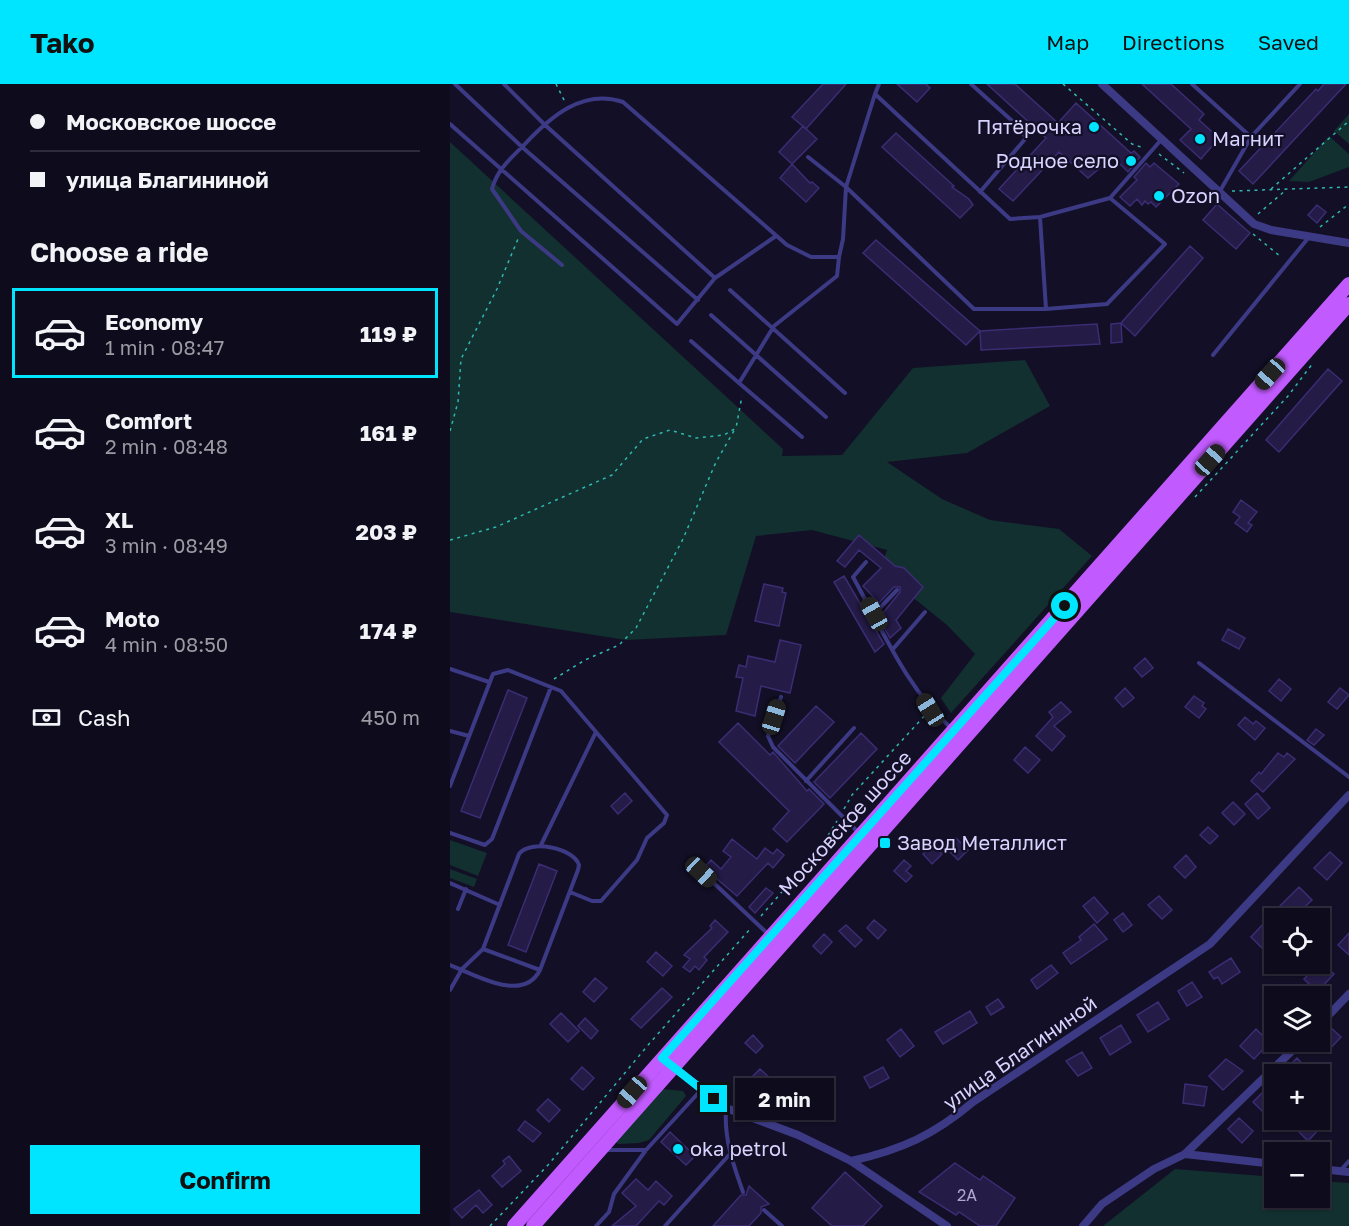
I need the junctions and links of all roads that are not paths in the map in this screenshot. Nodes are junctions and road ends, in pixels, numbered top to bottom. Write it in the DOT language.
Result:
graph roads {
  1 [pos="455,84"];
  2 [pos="504,84"];
  3 [pos="879,84"];
  4 [pos="971,84"];
  5 [pos="1102,84"];
  6 [pos="1192,84"];
  7 [pos="1300,84"];
  8 [pos="875,94"];
  9 [pos="450,124"];
  10 [pos="544,124"];
  11 [pos="1251,137"];
  12 [pos="1161,140"];
  13 [pos="522,147"];
  14 [pos="808,157"];
  15 [pos="500,170"];
  16 [pos="846,187"];
  17 [pos="980,192"];
  18 [pos="1219,192"];
  19 [pos="1110,198"];
  20 [pos="1040,218"];
  21 [pos="776,236"];
  22 [pos="1310,236"];
  23 [pos="1349,243"];
  24 [pos="839,257"];
  25 [pos="562,266"];
  26 [pos="716,278"];
  27 [pos="1349,285"];
  28 [pos="730,290"];
  29 [pos="698,300"];
  30 [pos="1349,304"];
  31 [pos="1047,309"];
  32 [pos="711,315"];
  33 [pos="773,327"];
  34 [pos="691,341"];
  35 [pos="757,355"];
  36 [pos="1213,355"];
  37 [pos="740,383"];
  38 [pos="845,393"];
  39 [pos="826,417"];
  40 [pos="802,437"];
  41 [pos="866,562"];
  42 [pos="897,590"];
  43 [pos="925,612"];
  44 [pos="874,614"];
  45 [pos="893,649"];
  46 [pos="1199,663"];
  47 [pos="450,669"];
  48 [pos="489,682"];
  49 [pos="551,687"];
  50 [pos="780,697"];
  51 [pos="854,728"];
  52 [pos="450,730"];
  53 [pos="954,730"];
  54 [pos="597,732"];
  55 [pos="469,736"];
  56 [pos="1349,777"];
  57 [pos="806,781"];
  58 [pos="450,786"];
  59 [pos="1349,795"];
  60 [pos="450,833"];
  61 [pos="861,835"];
  62 [pos="541,845"];
  63 [pos="701,872"];
  64 [pos="450,883"];
  65 [pos="466,889"];
  66 [pos="570,892"];
  67 [pos="500,905"];
  68 [pos="458,909"];
  69 [pos="771,936"];
  70 [pos="483,949"];
  71 [pos="450,965"];
  72 [pos="462,969"];
  73 [pos="540,970"];
  74 [pos="450,990"];
  75 [pos="1349,994"];
  76 [pos="1330,1013"];
  77 [pos="1291,1052"];
  78 [pos="667,1063"];
  79 [pos="701,1089"];
  80 [pos="726,1108"];
  81 [pos="600,1150"];
  82 [pos="646,1150"];
  83 [pos="1185,1154"];
  84 [pos="729,1155"];
  85 [pos="851,1161"];
  86 [pos="1349,1161"];
  87 [pos="1264,1163"];
  88 [pos="1344,1172"];
  89 [pos="743,1192"];
  90 [pos="764,1210"];
  91 [pos="514,1226"];
  92 [pos="533,1226"];
  93 [pos="596,1226"];
  94 [pos="665,1226"];
  95 [pos="782,1226"];
  96 [pos="947,1226"];
  97 [pos="1083,1226"];
  1 -- 13 [label="lane"];
  2 -- 10 [label="lane"];
  3 -- 8 [label="lane"];
  4 -- 17 [label="lane"];
  5 -- 12 [label="street"];
  6 -- 11 [label="lane"];
  7 -- 11 [label="lane"];
  8 -- 16 [label="lane"];
  8 -- 17 [label="lane"];
  9 -- 15 [label="lane"];
  10 -- 13 [label="lane"];
  10 -- 21 [label="lane"];
  10 -- 26 [label="lane"];
  11 -- 18 [label="lane"];
  12 -- 18 [label="street"];
  12 -- 19 [label="lane"];
  13 -- 15 [label="lane"];
  13 -- 29 [label="lane"];
  14 -- 16 [label="lane"];
  15 -- 25 [label="lane"];
  15 -- 29 [label="lane"];
  16 -- 24 [label="lane"];
  16 -- 31 [label="lane"];
  17 -- 20 [label="lane"];
  18 -- 22 [label="street"];
  19 -- 20 [label="lane"];
  19 -- 31 [label="lane"];
  20 -- 31 [label="lane"];
  21 -- 24 [label="lane"];
  21 -- 26 [label="lane"];
  22 -- 23 [label="street"];
  22 -- 36 [label="lane"];
  24 -- 33 [label="lane"];
  26 -- 29 [label="lane"];
  27 -- 53 [label="main road, Московское шоссе"];
  28 -- 33 [label="lane"];
  30 -- 78 [label="main road, Московское шоссе"];
  32 -- 35 [label="lane"];
  33 -- 35 [label="lane"];
  33 -- 38 [label="lane"];
  34 -- 37 [label="lane"];
  35 -- 37 [label="lane"];
  35 -- 39 [label="lane"];
  37 -- 40 [label="lane"];
  41 -- 44 [label="lane"];
  42 -- 44 [label="lane"];
  43 -- 45 [label="lane"];
  44 -- 45 [label="lane"];
  45 -- 53 [label="lane"];
  46 -- 56 [label="lane"];
  47 -- 48 [label="lane"];
  48 -- 49 [label="lane"];
  48 -- 55 [label="lane"];
  49 -- 54 [label="lane"];
  49 -- 60 [label="lane"];
  50 -- 57 [label="lane"];
  51 -- 57 [label="lane"];
  52 -- 55 [label="lane"];
  53 -- 61 [label="main road, Московское шоссе"];
  54 -- 62 [label="lane"];
  54 -- 66 [label="lane"];
  55 -- 58 [label="lane"];
  57 -- 61 [label="lane"];
  59 -- 85 [label="street, улица Благининой"];
  61 -- 69 [label="main road, Московское шоссе"];
  62 -- 66 [label="lane"];
  62 -- 67 [label="lane"];
  63 -- 69 [label="lane"];
  64 -- 65 [label="lane"];
  65 -- 67 [label="lane"];
  65 -- 68 [label="lane"];
  66 -- 73 [label="lane"];
  67 -- 70 [label="lane"];
  69 -- 78 [label="main road, Московское шоссе"];
  70 -- 72 [label="lane"];
  70 -- 73 [label="lane"];
  71 -- 72 [label="lane"];
  72 -- 73 [label="lane"];
  72 -- 74 [label="lane"];
  75 -- 76 [label="street"];
  77 -- 83 [label="street"];
  78 -- 79 [label="street"];
  78 -- 81 [label="main road, Московское шоссе"];
  78 -- 91 [label="main road, Московское шоссе"];
  79 -- 80 [label="street"];
  79 -- 82 [label="lane"];
  80 -- 84 [label="lane"];
  80 -- 85 [label="street"];
  81 -- 82 [label="lane"];
  81 -- 92 [label="main road, Московское шоссе"];
  82 -- 93 [label="lane"];
  83 -- 87 [label="street"];
  83 -- 97 [label="street"];
  84 -- 89 [label="lane"];
  84 -- 94 [label="lane"];
  85 -- 96 [label="street"];
  86 -- 88 [label="lane"];
  90 -- 95 [label="lane"];
}
